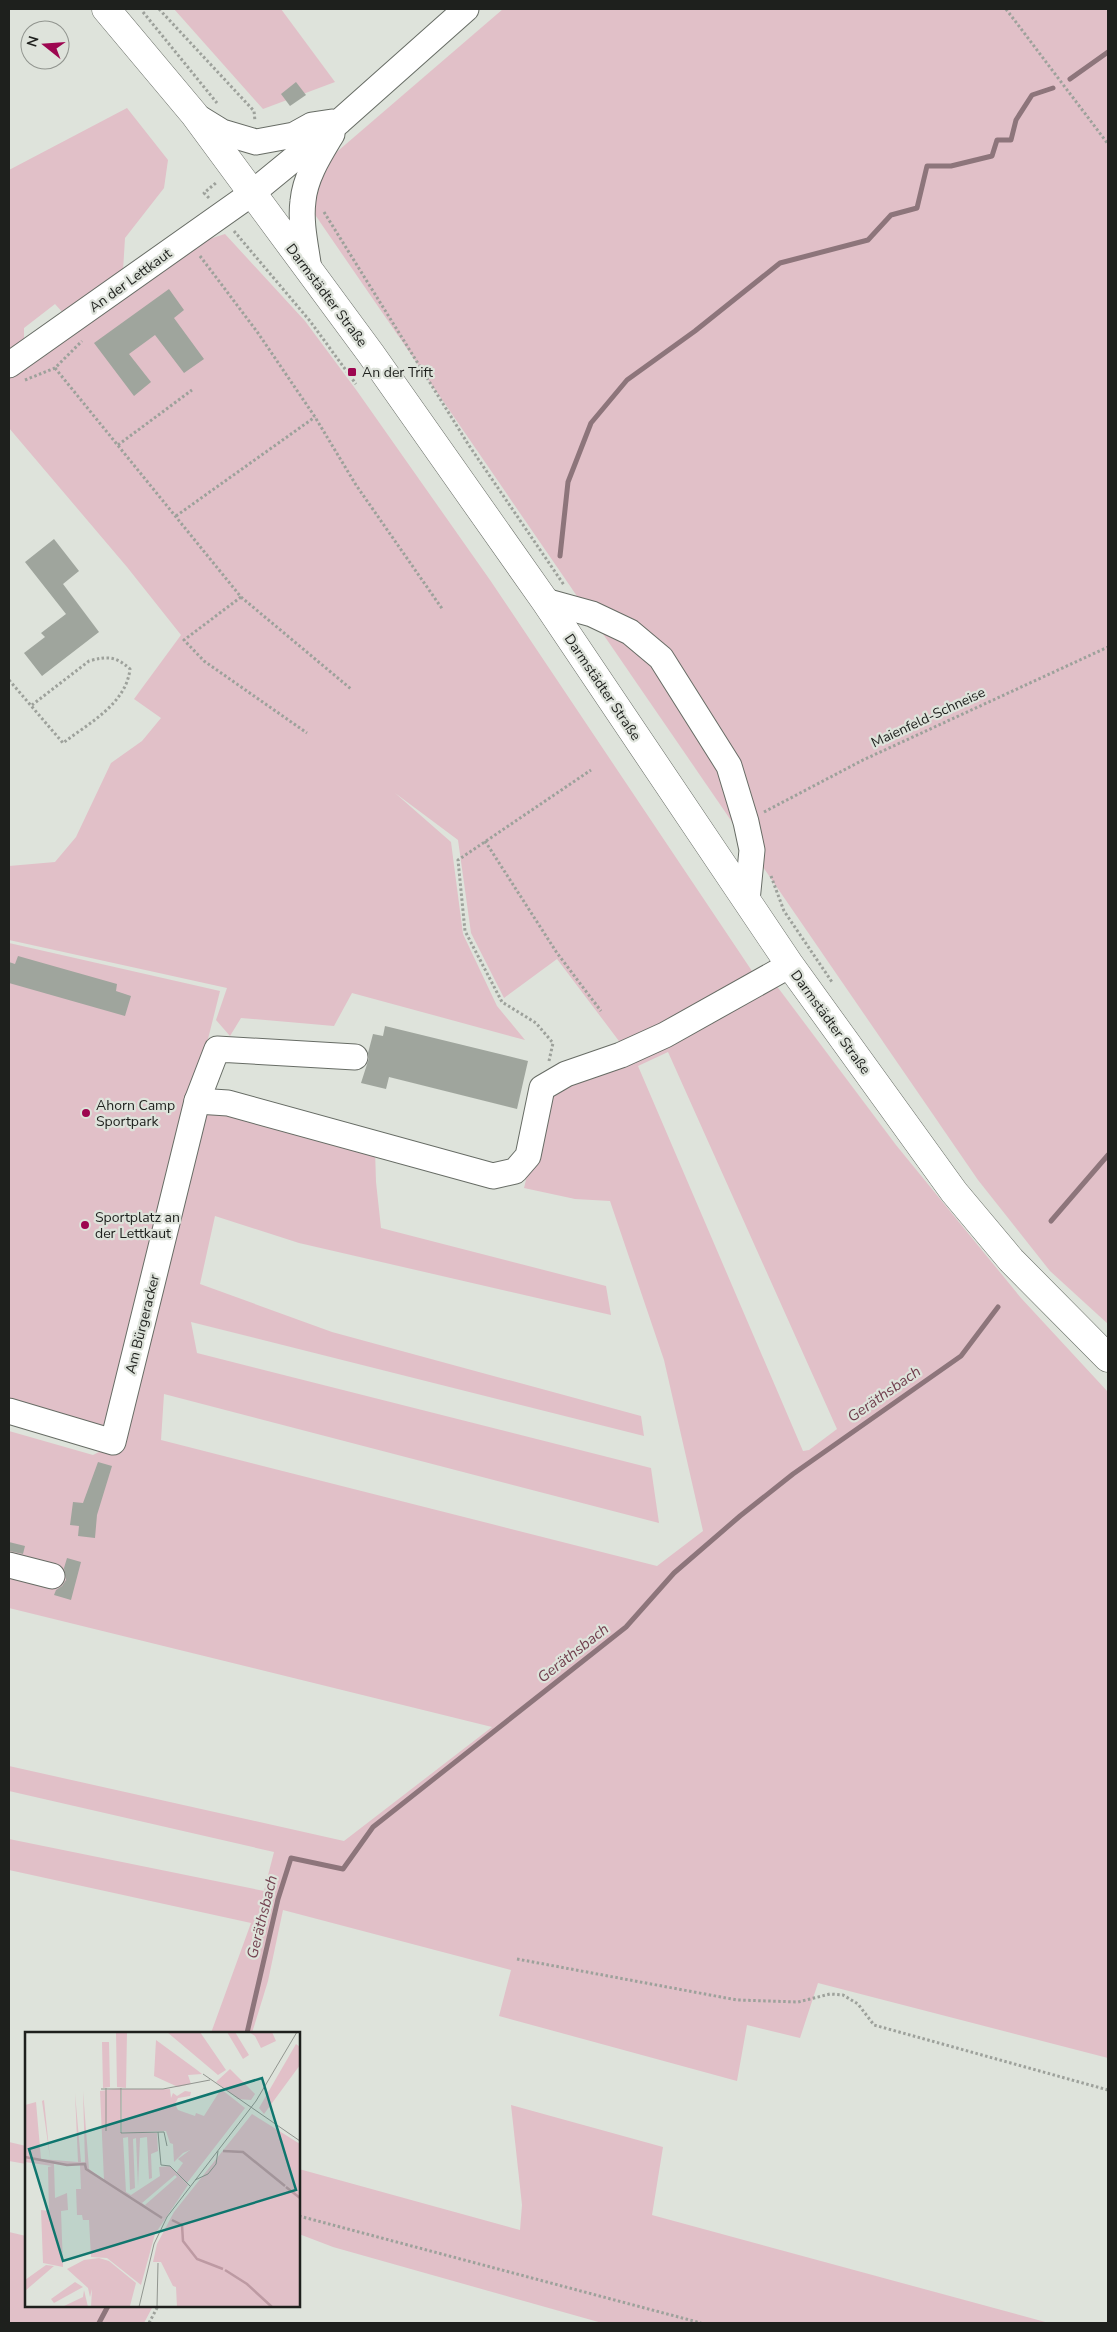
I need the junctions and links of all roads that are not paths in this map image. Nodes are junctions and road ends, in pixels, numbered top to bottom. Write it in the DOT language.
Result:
graph roads {
  1 [pos="106,9"];
  2 [pos="466,9"];
  3 [pos="194,114"];
  4 [pos="340,121"];
  5 [pos="251,194"];
  6 [pos="309,270"];
  7 [pos="9,365"];
  8 [pos="557,597"];
  9 [pos="747,901"];
  10 [pos="790,965"];
  11 [pos="355,1057"];
  12 [pos="198,1101"];
  13 [pos="1108,1358"];
  14 [pos="9,1411"];
  15 [pos="9,1565"];
  16 [pos="52,1576"];
  1 -- 3 [label="main road, Darmstädter Straße"];
  2 -- 4 [label="street"];
  3 -- 4 [label="street"];
  3 -- 5 [label="main road, Darmstädter Straße"];
  4 -- 5 [label="street"];
  4 -- 6 [label="street"];
  5 -- 6 [label="main road, Darmstädter Straße"];
  5 -- 7 [label="street, An der Lettkaut"];
  6 -- 8 [label="main road, Darmstädter Straße"];
  8 -- 9 [label="main road, Darmstädter Straße"];
  8 -- 9 [label="street"];
  9 -- 10 [label="main road, Darmstädter Straße"];
  10 -- 12 [label="street"];
  10 -- 13 [label="main road, Darmstädter Straße"];
  11 -- 12 [label="street"];
  12 -- 14 [label="street, Am Bürgeracker"];
  15 -- 16 [label="street"];
}
